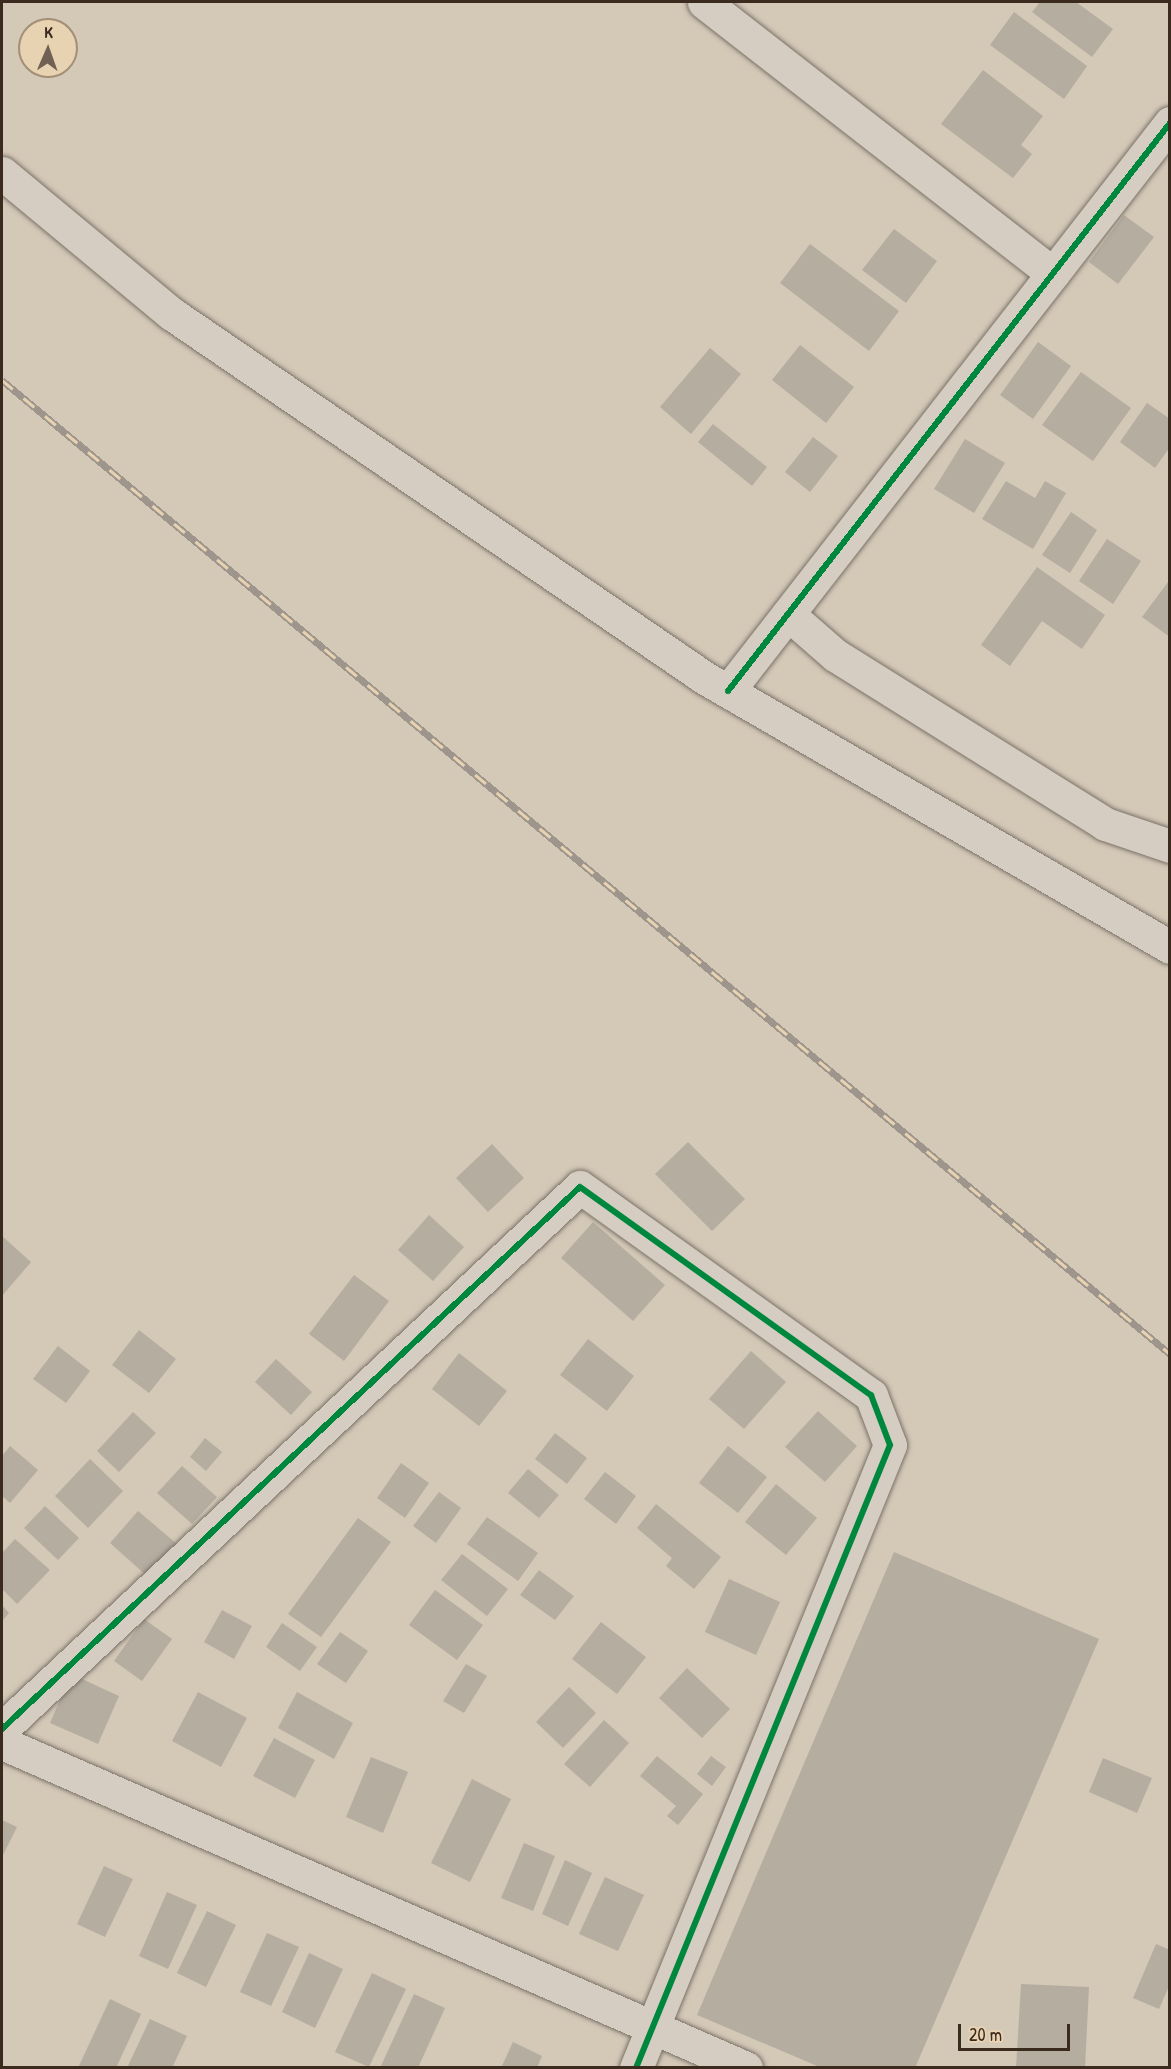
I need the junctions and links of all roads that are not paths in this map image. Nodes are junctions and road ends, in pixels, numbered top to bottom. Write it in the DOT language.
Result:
graph roads {
  1 [pos="704,2"];
  2 [pos="1170,123"];
  3 [pos="2,173"];
  4 [pos="1053,274"];
  5 [pos="788,614"];
  6 [pos="728,691"];
  7 [pos="1170,846"];
  8 [pos="1170,947"];
  9 [pos="2,1729"];
  10 [pos="2,1743"];
  11 [pos="656,2026"];
  12 [pos="636,2067"];
  13 [pos="746,2067"];
  1 -- 4 [label="street"];
  2 -- 4 [label="street"];
  3 -- 6 [label="street"];
  4 -- 5 [label="street"];
  5 -- 6 [label="street"];
  5 -- 7 [label="street"];
  6 -- 8 [label="street"];
  9 -- 11 [label="street"];
  10 -- 11 [label="street"];
  11 -- 12 [label="street"];
  11 -- 13 [label="street"];
}
